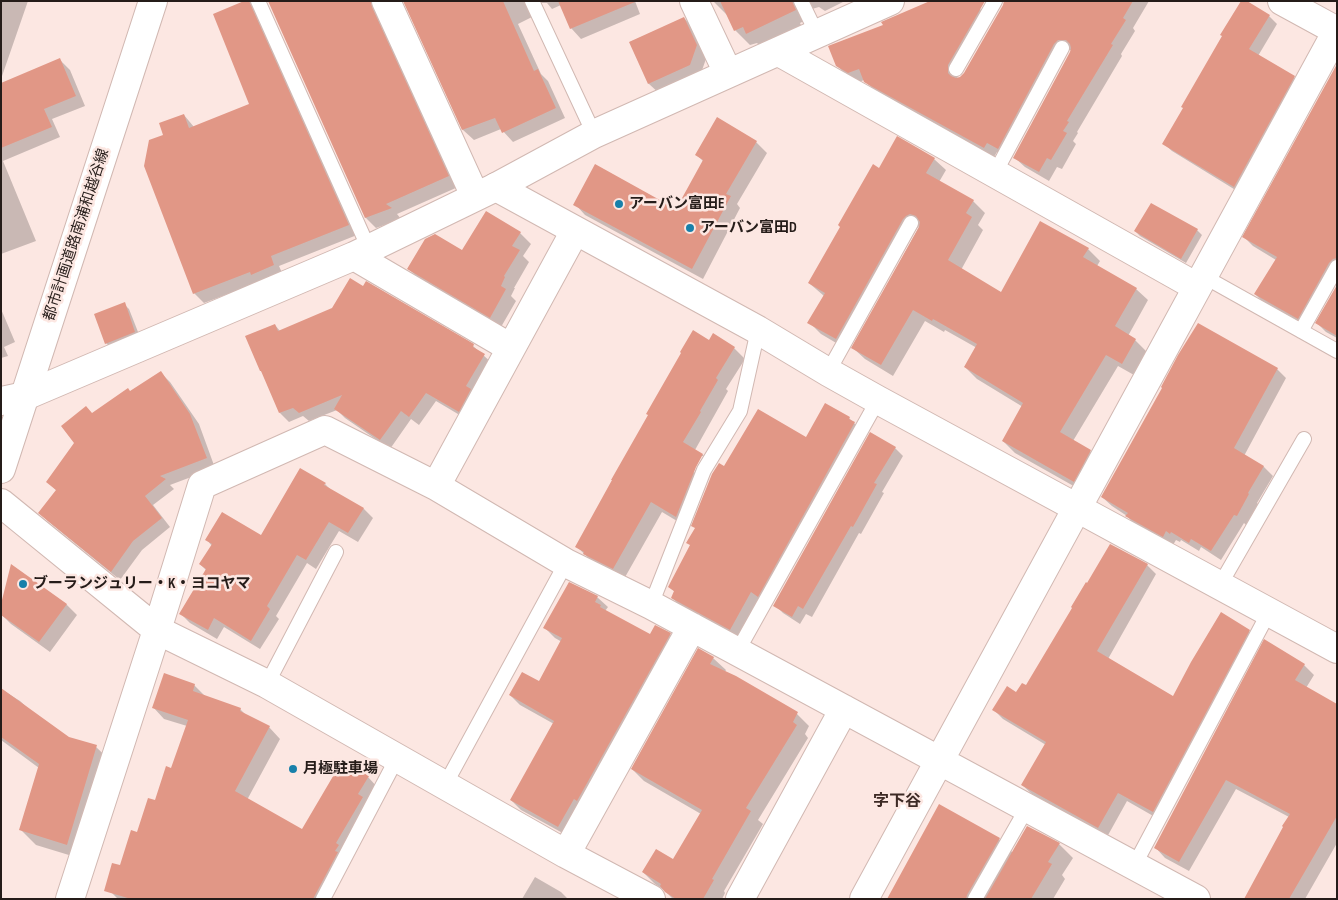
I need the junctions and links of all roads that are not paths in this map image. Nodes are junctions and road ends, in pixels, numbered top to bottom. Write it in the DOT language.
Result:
graph roads {
  1 [pos="153,1"];
  2 [pos="258,1"];
  3 [pos="386,1"];
  4 [pos="532,1"];
  5 [pos="694,1"];
  6 [pos="801,1"];
  7 [pos="890,1"];
  8 [pos="995,1"];
  9 [pos="1282,1"];
  10 [pos="1337,31"];
  11 [pos="817,34"];
  12 [pos="1062,48"];
  13 [pos="779,52"];
  14 [pos="956,69"];
  15 [pos="728,73"];
  16 [pos="594,134"];
  17 [pos="995,173"];
  18 [pos="485,192"];
  19 [pos="911,223"];
  20 [pos="576,232"];
  21 [pos="361,252"];
  22 [pos="1337,266"];
  23 [pos="1200,282"];
  24 [pos="758,330"];
  25 [pos="1302,331"];
  26 [pos="511,348"];
  27 [pos="1337,351"];
  28 [pos="828,372"];
  29 [pos="13,398"];
  30 [pos="878,400"];
  31 [pos="1304,438"];
  32 [pos="1,469"];
  33 [pos="436,486"];
  34 [pos="1,503"];
  35 [pos="1076,508"];
  36 [pos="336,552"];
  37 [pos="566,563"];
  38 [pos="1220,585"];
  39 [pos="650,605"];
  40 [pos="1269,612"];
  41 [pos="692,627"];
  42 [pos="157,630"];
  43 [pos="1337,649"];
  44 [pos="737,652"];
  45 [pos="267,684"];
  46 [pos="844,709"];
  47 [pos="397,758"];
  48 [pos="939,761"];
  49 [pos="445,785"];
  50 [pos="1027,808"];
  51 [pos="566,854"];
  52 [pos="1134,866"];
  53 [pos="77,896"];
  54 [pos="323,899"];
  55 [pos="651,899"];
  56 [pos="740,899"];
  57 [pos="864,899"];
  58 [pos="975,899"];
  59 [pos="1196,899"];
  1 -- 29 [label="street, 都市計画道路南浦和越谷線"];
  2 -- 21 [label="lane"];
  3 -- 18 [label="street"];
  4 -- 16 [label="lane"];
  5 -- 15 [label="street"];
  6 -- 11 [label="lane"];
  7 -- 11 [label="street"];
  8 -- 14 [label="lane"];
  9 -- 10 [label="street"];
  10 -- 23 [label="street"];
  11 -- 13 [label="street"];
  12 -- 17 [label="lane"];
  13 -- 15 [label="street"];
  13 -- 17 [label="street"];
  15 -- 16 [label="street"];
  16 -- 18 [label="street"];
  17 -- 23 [label="street"];
  18 -- 20 [label="street"];
  18 -- 21 [label="street"];
  19 -- 28 [label="lane"];
  20 -- 24 [label="street"];
  20 -- 26 [label="street"];
  21 -- 26 [label="street"];
  21 -- 29 [label="street"];
  22 -- 25 [label="lane"];
  23 -- 25 [label="lane"];
  23 -- 35 [label="street"];
  24 -- 28 [label="street"];
  24 -- 39 [label="lane"];
  25 -- 27 [label="lane"];
  26 -- 33 [label="street"];
  28 -- 30 [label="street"];
  29 -- 32 [label="street, 都市計画道路南浦和越谷線"];
  30 -- 35 [label="street"];
  30 -- 44 [label="lane"];
  31 -- 38 [label="lane"];
  33 -- 37 [label="street"];
  33 -- 42 [label="street"];
  34 -- 42 [label="street"];
  35 -- 38 [label="street"];
  35 -- 48 [label="street"];
  36 -- 45 [label="lane"];
  37 -- 39 [label="street"];
  37 -- 49 [label="lane"];
  38 -- 40 [label="street"];
  39 -- 41 [label="street"];
  40 -- 43 [label="street"];
  40 -- 52 [label="lane"];
  41 -- 44 [label="street"];
  41 -- 51 [label="street"];
  42 -- 45 [label="street"];
  42 -- 53 [label="street"];
  44 -- 46 [label="street"];
  45 -- 47 [label="street"];
  46 -- 48 [label="street"];
  46 -- 56 [label="street"];
  47 -- 49 [label="street"];
  47 -- 54 [label="lane"];
  48 -- 50 [label="street"];
  48 -- 57 [label="street"];
  49 -- 51 [label="street"];
  50 -- 52 [label="street"];
  50 -- 58 [label="lane"];
  51 -- 55 [label="street"];
  52 -- 59 [label="street"];
}
